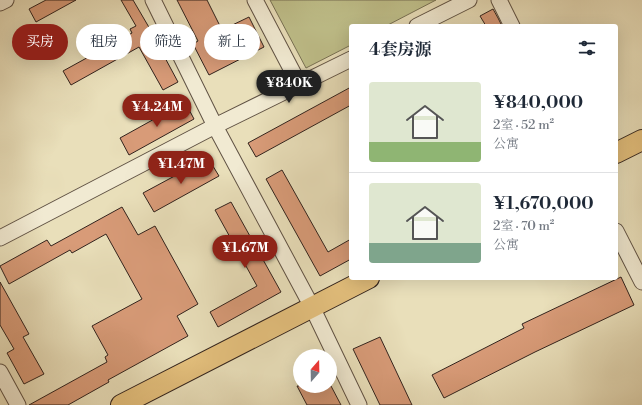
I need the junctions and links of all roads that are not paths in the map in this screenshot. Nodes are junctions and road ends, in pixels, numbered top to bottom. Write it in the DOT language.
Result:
graph roads {
  1 [pos="6,0"];
  2 [pos="153,0"];
  3 [pos="255,0"];
  4 [pos="469,0"];
  5 [pos="499,0"];
  6 [pos="0,3"];
  7 [pos="421,24"];
  8 [pos="511,24"];
  9 [pos="349,60"];
  10 [pos="299,84"];
  11 [pos="215,126"];
  12 [pos="642,140"];
  13 [pos="618,152"];
  14 [pos="618,235"];
  15 [pos="0,238"];
  16 [pos="365,280"];
  17 [pos="642,282"];
  18 [pos="312,307"];
  19 [pos="0,372"];
  20 [pos="18,405"];
  21 [pos="121,405"];
  22 [pos="359,405"];
  1 -- 6 [label="street"];
  2 -- 11 [label="street"];
  3 -- 10 [label="street"];
  4 -- 7 [label="street"];
  5 -- 8 [label="street"];
  9 -- 10 [label="street"];
  10 -- 11 [label="street"];
  11 -- 15 [label="street"];
  11 -- 18 [label="street"];
  12 -- 13 [label="main road"];
  14 -- 17 [label="street"];
  16 -- 18 [label="main road"];
  18 -- 21 [label="main road"];
  18 -- 22 [label="street"];
  19 -- 20 [label="street"];
}
